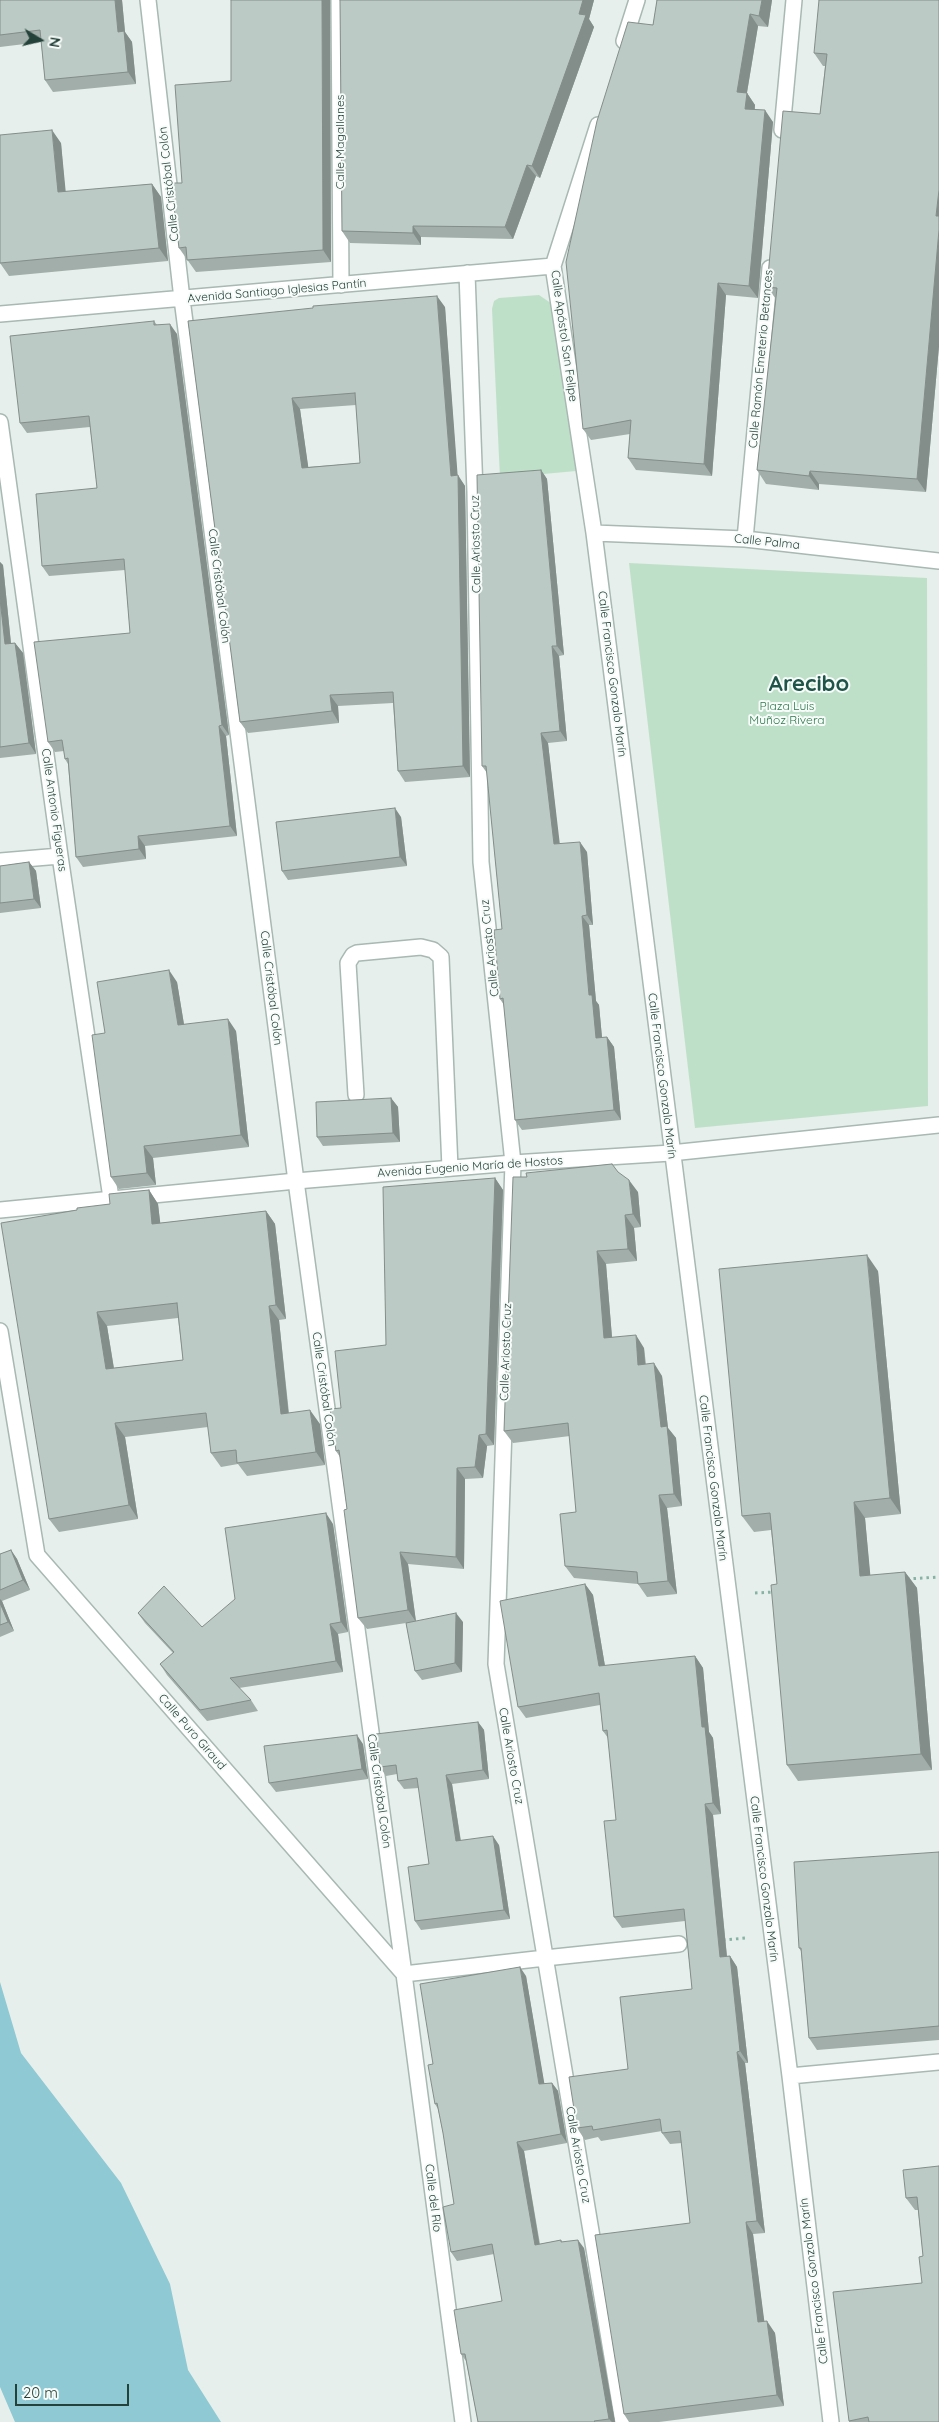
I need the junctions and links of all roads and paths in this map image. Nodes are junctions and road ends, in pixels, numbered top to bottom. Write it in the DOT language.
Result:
graph roads {
  1 [pos="148,0"];
  2 [pos="339,0"];
  3 [pos="637,0"];
  4 [pos="794,0"];
  5 [pos="620,54"];
  6 [pos="603,109"];
  7 [pos="781,142"];
  8 [pos="771,251"];
  9 [pos="553,266"];
  10 [pos="467,274"];
  11 [pos="341,284"];
  12 [pos="182,299"];
  13 [pos="0,314"];
  14 [pos="0,422"];
  15 [pos="594,533"];
  16 [pos="745,539"];
  17 [pos="939,561"];
  18 [pos="60,856"];
  19 [pos="0,861"];
  20 [pos="356,1095"];
  21 [pos="939,1125"];
  22 [pos="671,1153"];
  23 [pos="513,1163"];
  24 [pos="450,1168"];
  25 [pos="296,1181"];
  26 [pos="111,1198"];
  27 [pos="0,1210"];
  28 [pos="0,1331"];
  29 [pos="939,1577"];
  30 [pos="901,1580"];
  31 [pos="776,1591"];
  32 [pos="728,1596"];
  33 [pos="772,1936"];
  34 [pos="679,1944"];
  35 [pos="545,1958"];
  36 [pos="404,1974"];
  37 [pos="939,2062"];
  38 [pos="790,2076"];
  39 [pos="462,2422"];
  40 [pos="623,2422"];
  41 [pos="831,2422"];
  1 -- 12 [label="street, Calle Cristóbal Colón"];
  2 -- 11 [label="street, Calle Magallanes"];
  3 -- 5 [label="street"];
  4 -- 7 [label="street"];
  6 -- 9 [label="street, Calle Apóstol San Felipe"];
  8 -- 16 [label="street, Calle Ramón Emeterio Betances"];
  9 -- 10 [label="street, Avenida Santiago Iglesias Pantín"];
  9 -- 15 [label="street, Calle Apóstol San Felipe"];
  10 -- 11 [label="street, Avenida Santiago Iglesias Pantín"];
  10 -- 23 [label="street, Calle Ariosto Cruz"];
  11 -- 12 [label="street, Avenida Santiago Iglesias Pantín"];
  12 -- 13 [label="street, Avenida Santiago Iglesias Pantín"];
  12 -- 25 [label="street, Calle Cristóbal Colón"];
  14 -- 18 [label="street, Calle Antonio Figueras"];
  15 -- 16 [label="street, Calle Palma"];
  15 -- 22 [label="street, Calle Francisco Gonzalo Marín"];
  16 -- 17 [label="street, Calle Palma"];
  18 -- 19 [label="street"];
  18 -- 26 [label="street, Calle Antonio Figueras"];
  20 -- 24 [label="street"];
  21 -- 22 [label="street, Avenida Eugenio María de Hostos"];
  22 -- 23 [label="street, Avenida Eugenio María de Hostos"];
  22 -- 32 [label="street, Calle Francisco Gonzalo Marín"];
  23 -- 24 [label="street, Avenida Eugenio María de Hostos"];
  23 -- 35 [label="street, Calle Ariosto Cruz"];
  24 -- 25 [label="street, Avenida Eugenio María de Hostos"];
  25 -- 26 [label="street, Avenida Eugenio María de Hostos"];
  25 -- 36 [label="street, Calle Cristóbal Colón"];
  26 -- 27 [label="street, Avenida Eugenio María de Hostos"];
  28 -- 36 [label="street, Calle Puro Giraud"];
  29 -- 30 [label="path"];
  31 -- 32 [label="path"];
  32 -- 33 [label="street, Calle Francisco Gonzalo Marín"];
  33 -- 34 [label="path"];
  33 -- 38 [label="street, Calle Francisco Gonzalo Marín"];
  34 -- 35 [label="street"];
  35 -- 36 [label="street"];
  35 -- 40 [label="street, Calle Ariosto Cruz"];
  36 -- 39 [label="street, Calle del Río"];
  37 -- 38 [label="street"];
  38 -- 41 [label="street, Calle Francisco Gonzalo Marín"];
}
